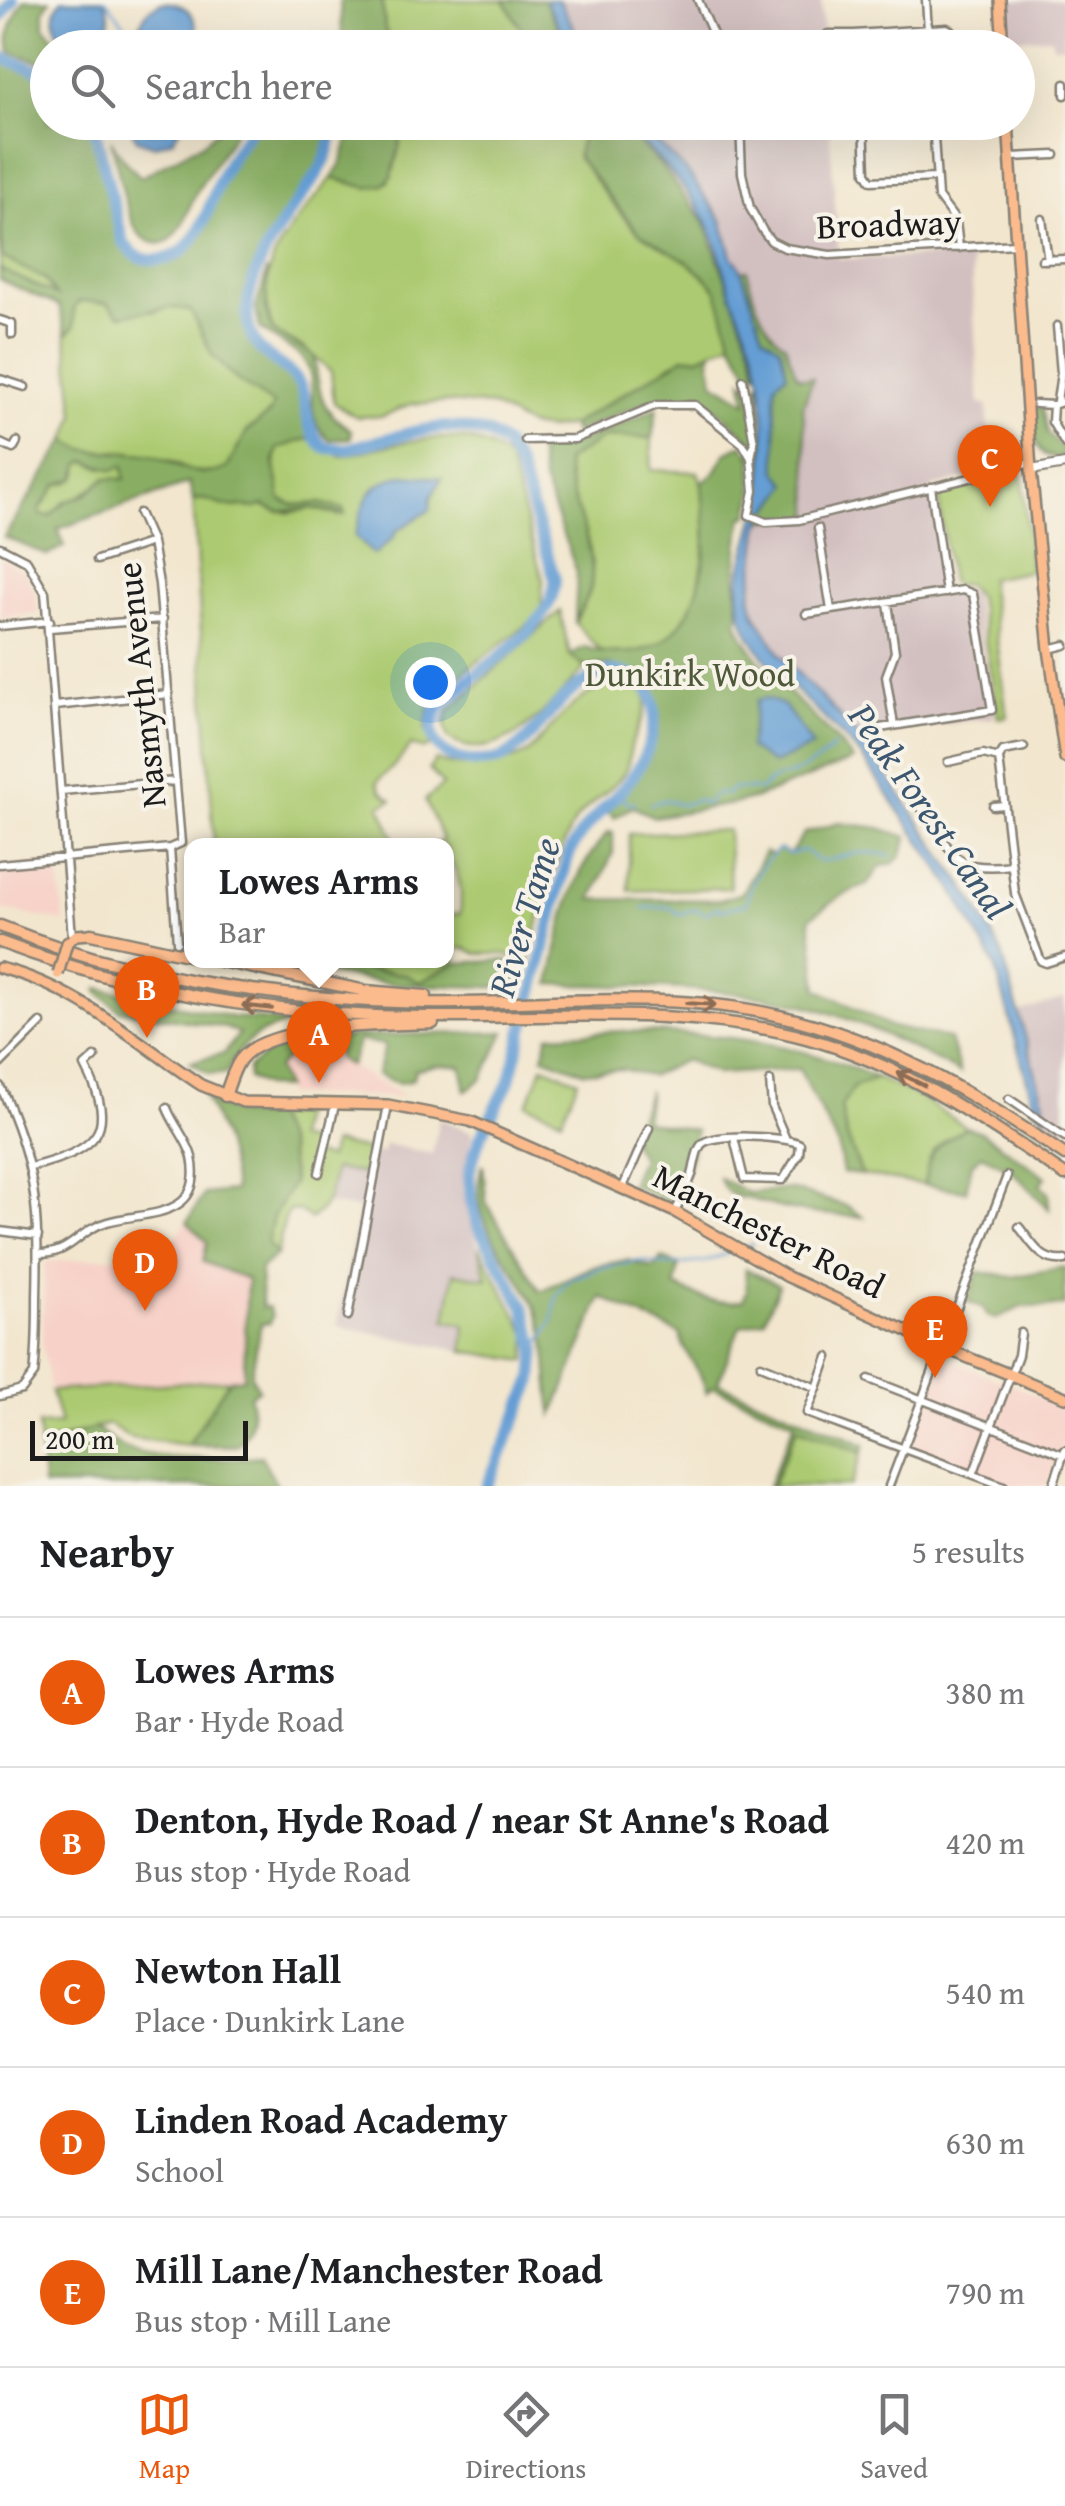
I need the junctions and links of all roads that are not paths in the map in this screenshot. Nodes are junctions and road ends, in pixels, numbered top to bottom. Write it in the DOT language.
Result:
graph roads {
  1 [pos="698,0"];
  2 [pos="926,0"];
  3 [pos="1000,0"];
  4 [pos="711,30"];
  5 [pos="928,30"];
  6 [pos="950,30"];
  7 [pos="1002,30"];
  8 [pos="1065,84"];
  9 [pos="1065,95"];
  10 [pos="742,140"];
  11 [pos="865,140"];
  12 [pos="934,140"];
  13 [pos="1009,140"];
  14 [pos="1055,155"];
  15 [pos="1010,158"];
  16 [pos="936,178"];
  17 [pos="1042,219"];
  18 [pos="1016,244"];
  19 [pos="959,248"];
  20 [pos="1065,259"];
  21 [pos="19,318"];
  22 [pos="0,320"];
  23 [pos="12,324"];
  24 [pos="1057,326"];
  25 [pos="12,335"];
  26 [pos="0,379"];
  27 [pos="743,380"];
  28 [pos="25,388"];
  29 [pos="1058,402"];
  30 [pos="1036,404"];
  31 [pos="524,440"];
  32 [pos="0,443"];
  33 [pos="1065,444"];
  34 [pos="16,449"];
  35 [pos="751,458"];
  36 [pos="1065,464"];
  37 [pos="1031,467"];
  38 [pos="932,487"];
  39 [pos="140,513"];
  40 [pos="818,528"];
  41 [pos="152,542"];
  42 [pos="0,547"];
  43 [pos="98,560"];
  44 [pos="946,593"];
  45 [pos="888,603"];
  46 [pos="831,610"];
  47 [pos="806,614"];
  48 [pos="163,619"];
  49 [pos="50,624"];
  50 [pos="0,626"];
  51 [pos="1065,645"];
  52 [pos="1048,649"];
  53 [pos="169,694"];
  54 [pos="54,706"];
  55 [pos="894,725"];
  56 [pos="874,729"];
  57 [pos="1064,737"];
  58 [pos="1024,746"];
  59 [pos="999,758"];
  60 [pos="1065,758"];
  61 [pos="948,762"];
  62 [pos="176,781"];
  63 [pos="61,791"];
  64 [pos="916,803"];
  65 [pos="1004,805"];
  66 [pos="993,806"];
  67 [pos="934,808"];
  68 [pos="926,814"];
  69 [pos="170,848"];
  70 [pos="65,857"];
  71 [pos="0,864"];
  72 [pos="1011,865"];
  73 [pos="0,926"];
  74 [pos="91,934"];
  75 [pos="70,940"];
  76 [pos="0,942"];
  77 [pos="177,942"];
  78 [pos="184,954"];
  79 [pos="1065,957"];
  80 [pos="0,968"];
  81 [pos="255,968"];
  82 [pos="53,986"];
  83 [pos="424,999"];
  84 [pos="424,1020"];
  85 [pos="41,1022"];
  86 [pos="95,1058"];
  87 [pos="0,1064"];
  88 [pos="770,1081"];
  89 [pos="0,1086"];
  90 [pos="224,1096"];
  91 [pos="1009,1099"];
  92 [pos="335,1105"];
  93 [pos="388,1105"];
  94 [pos="167,1108"];
  95 [pos="649,1128"];
  96 [pos="1061,1135"];
  97 [pos="734,1138"];
  98 [pos="785,1138"];
  99 [pos="1065,1155"];
  100 [pos="31,1167"];
  101 [pos="319,1172"];
  102 [pos="1065,1175"];
  103 [pos="1007,1176"];
  104 [pos="623,1187"];
  105 [pos="675,1212"];
  106 [pos="1020,1227"];
  107 [pos="0,1232"];
  108 [pos="39,1236"];
  109 [pos="39,1257"];
  110 [pos="1065,1260"];
  111 [pos="348,1316"];
  112 [pos="1021,1332"];
  113 [pos="942,1347"];
  114 [pos="828,1357"];
  115 [pos="760,1365"];
  116 [pos="1010,1373"];
  117 [pos="868,1379"];
  118 [pos="817,1388"];
  119 [pos="0,1396"];
  120 [pos="1065,1397"];
  121 [pos="921,1400"];
  122 [pos="990,1426"];
  123 [pos="905,1450"];
  124 [pos="1064,1452"];
  125 [pos="974,1472"];
  126 [pos="889,1486"];
  127 [pos="1004,1486"];
  128 [pos="1053,1486"];
  1 -- 4 [label="street"];
  2 -- 5 [label="street"];
  3 -- 7 [label="main road"];
  5 -- 6 [label="street"];
  8 -- 9 [label="street"];
  10 -- 19 [label="street, Broadway"];
  11 -- 16 [label="street"];
  12 -- 16 [label="street"];
  13 -- 15 [label="main road"];
  14 -- 15 [label="street"];
  15 -- 18 [label="main road"];
  16 -- 19 [label="street"];
  17 -- 20 [label="street"];
  18 -- 19 [label="street, Broadway"];
  18 -- 37 [label="main road"];
  21 -- 23 [label="street"];
  22 -- 23 [label="street"];
  23 -- 25 [label="street"];
  24 -- 29 [label="street"];
  26 -- 28 [label="street"];
  27 -- 35 [label="street"];
  29 -- 30 [label="street"];
  29 -- 33 [label="street"];
  31 -- 35 [label="street"];
  32 -- 34 [label="street"];
  35 -- 38 [label="street"];
  36 -- 37 [label="street"];
  37 -- 38 [label="street"];
  37 -- 52 [label="main road"];
  38 -- 44 [label="street"];
  39 -- 41 [label="street, Nasmyth Avenue"];
  40 -- 46 [label="street"];
  41 -- 43 [label="street"];
  41 -- 48 [label="street, Nasmyth Avenue"];
  42 -- 49 [label="street"];
  44 -- 45 [label="street"];
  44 -- 55 [label="street"];
  45 -- 46 [label="street"];
  45 -- 55 [label="street"];
  46 -- 47 [label="street"];
  48 -- 49 [label="street"];
  48 -- 53 [label="street, Nasmyth Avenue"];
  49 -- 50 [label="street"];
  49 -- 54 [label="street"];
  51 -- 52 [label="street"];
  52 -- 57 [label="main road"];
  53 -- 54 [label="street"];
  53 -- 62 [label="street, Nasmyth Avenue"];
  54 -- 63 [label="street"];
  55 -- 56 [label="street"];
  57 -- 60 [label="main road"];
  58 -- 59 [label="street"];
  59 -- 61 [label="street"];
  59 -- 65 [label="street"];
  62 -- 63 [label="street"];
  62 -- 69 [label="street, Nasmyth Avenue"];
  63 -- 70 [label="street"];
  64 -- 68 [label="street"];
  65 -- 66 [label="street"];
  65 -- 72 [label="street"];
  67 -- 68 [label="street"];
  68 -- 72 [label="street"];
  69 -- 70 [label="street"];
  69 -- 77 [label="street"];
  70 -- 71 [label="street"];
  70 -- 75 [label="street"];
  72 -- 79 [label="street"];
  73 -- 83 [label="highway"];
  74 -- 75 [label="main road"];
  74 -- 78 [label="highway"];
  75 -- 82 [label="main road, bridge"];
  84 -- 76 [label="highway, one-way"];
  80 -- 82 [label="main road"];
  81 -- 83 [label="highway"];
  82 -- 90 [label="main road"];
  83 -- 99 [label="highway, one-way"];
  84 -- 90 [label="highway"];
  102 -- 84 [label="highway, one-way"];
  85 -- 87 [label="street"];
  86 -- 100 [label="street"];
  88 -- 98 [label="street"];
  89 -- 100 [label="street"];
  90 -- 92 [label="main road, Manchester Road"];
  91 -- 96 [label="street"];
  92 -- 93 [label="main road, Manchester Road"];
  92 -- 101 [label="street"];
  93 -- 104 [label="main road, Manchester Road"];
  93 -- 111 [label="street"];
  94 -- 109 [label="street"];
  95 -- 104 [label="street"];
  97 -- 98 [label="street"];
  97 -- 98 [label="street"];
  97 -- 105 [label="street"];
  100 -- 108 [label="street"];
  103 -- 113 [label="street"];
  104 -- 105 [label="main road, Manchester Road"];
  105 -- 113 [label="main road, Manchester Road"];
  106 -- 110 [label="street"];
  107 -- 108 [label="street"];
  108 -- 109 [label="street"];
  109 -- 119 [label="street"];
  112 -- 116 [label="street"];
  113 -- 116 [label="main road, Manchester Road"];
  113 -- 121 [label="street"];
  114 -- 118 [label="street"];
  115 -- 118 [label="street"];
  116 -- 120 [label="main road, Manchester Road"];
  116 -- 122 [label="street"];
  117 -- 121 [label="street"];
  118 -- 123 [label="street"];
  121 -- 122 [label="street"];
  121 -- 123 [label="street"];
  122 -- 124 [label="street"];
  122 -- 125 [label="street"];
  123 -- 125 [label="street"];
  123 -- 126 [label="street"];
  124 -- 128 [label="street"];
  125 -- 127 [label="street"];
}
